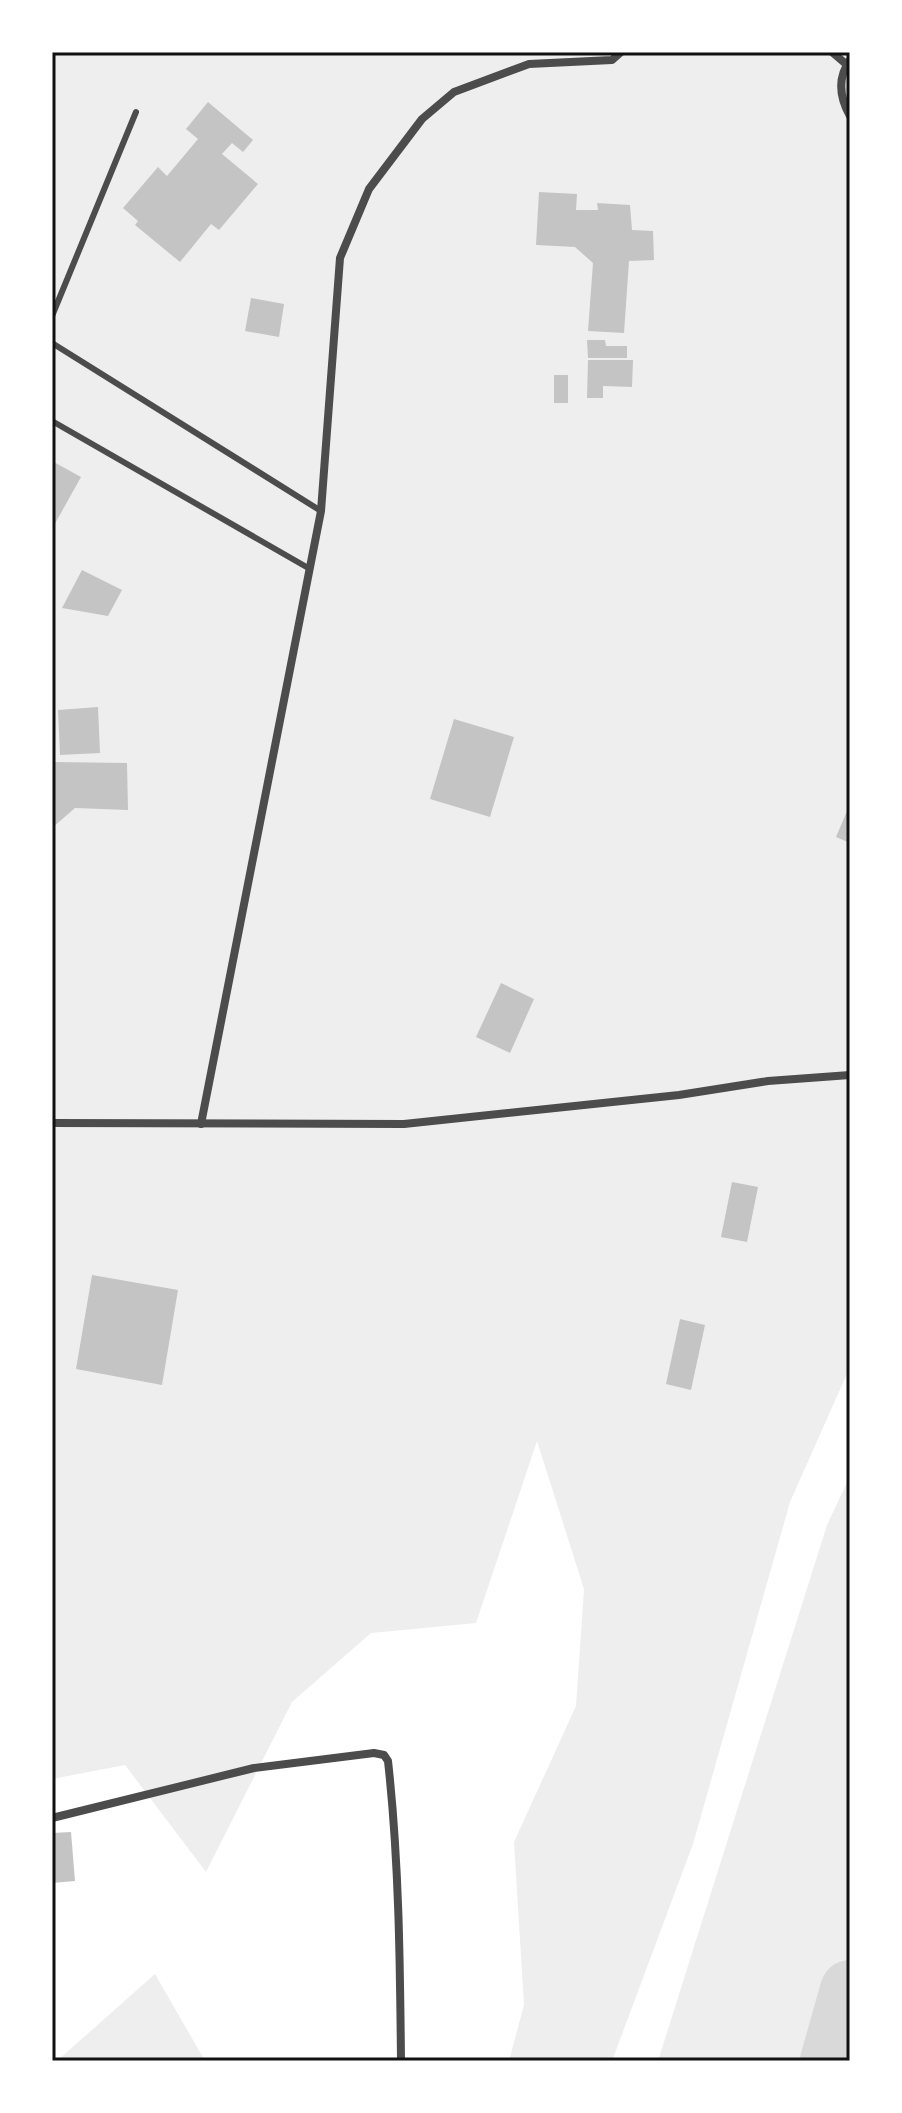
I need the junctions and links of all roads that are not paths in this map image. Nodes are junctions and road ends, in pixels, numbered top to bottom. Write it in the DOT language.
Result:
graph roads {
  1 [pos="621,52"];
  2 [pos="832,52"];
  3 [pos="848,62"];
  4 [pos="136,112"];
  5 [pos="850,116"];
  6 [pos="52,316"];
  7 [pos="52,343"];
  8 [pos="52,421"];
  9 [pos="321,511"];
  10 [pos="310,569"];
  11 [pos="850,1075"];
  12 [pos="52,1123"];
  13 [pos="201,1124"];
  14 [pos="52,1818"];
  15 [pos="401,2061"];
  1 -- 9 [label="street"];
  2 -- 3 [label="street"];
  3 -- 5 [label="street"];
  4 -- 6 [label="lane"];
  7 -- 9 [label="lane"];
  8 -- 10 [label="lane"];
  9 -- 10 [label="street"];
  10 -- 13 [label="street"];
  11 -- 13 [label="street"];
  12 -- 13 [label="street"];
  14 -- 15 [label="street"];
}
